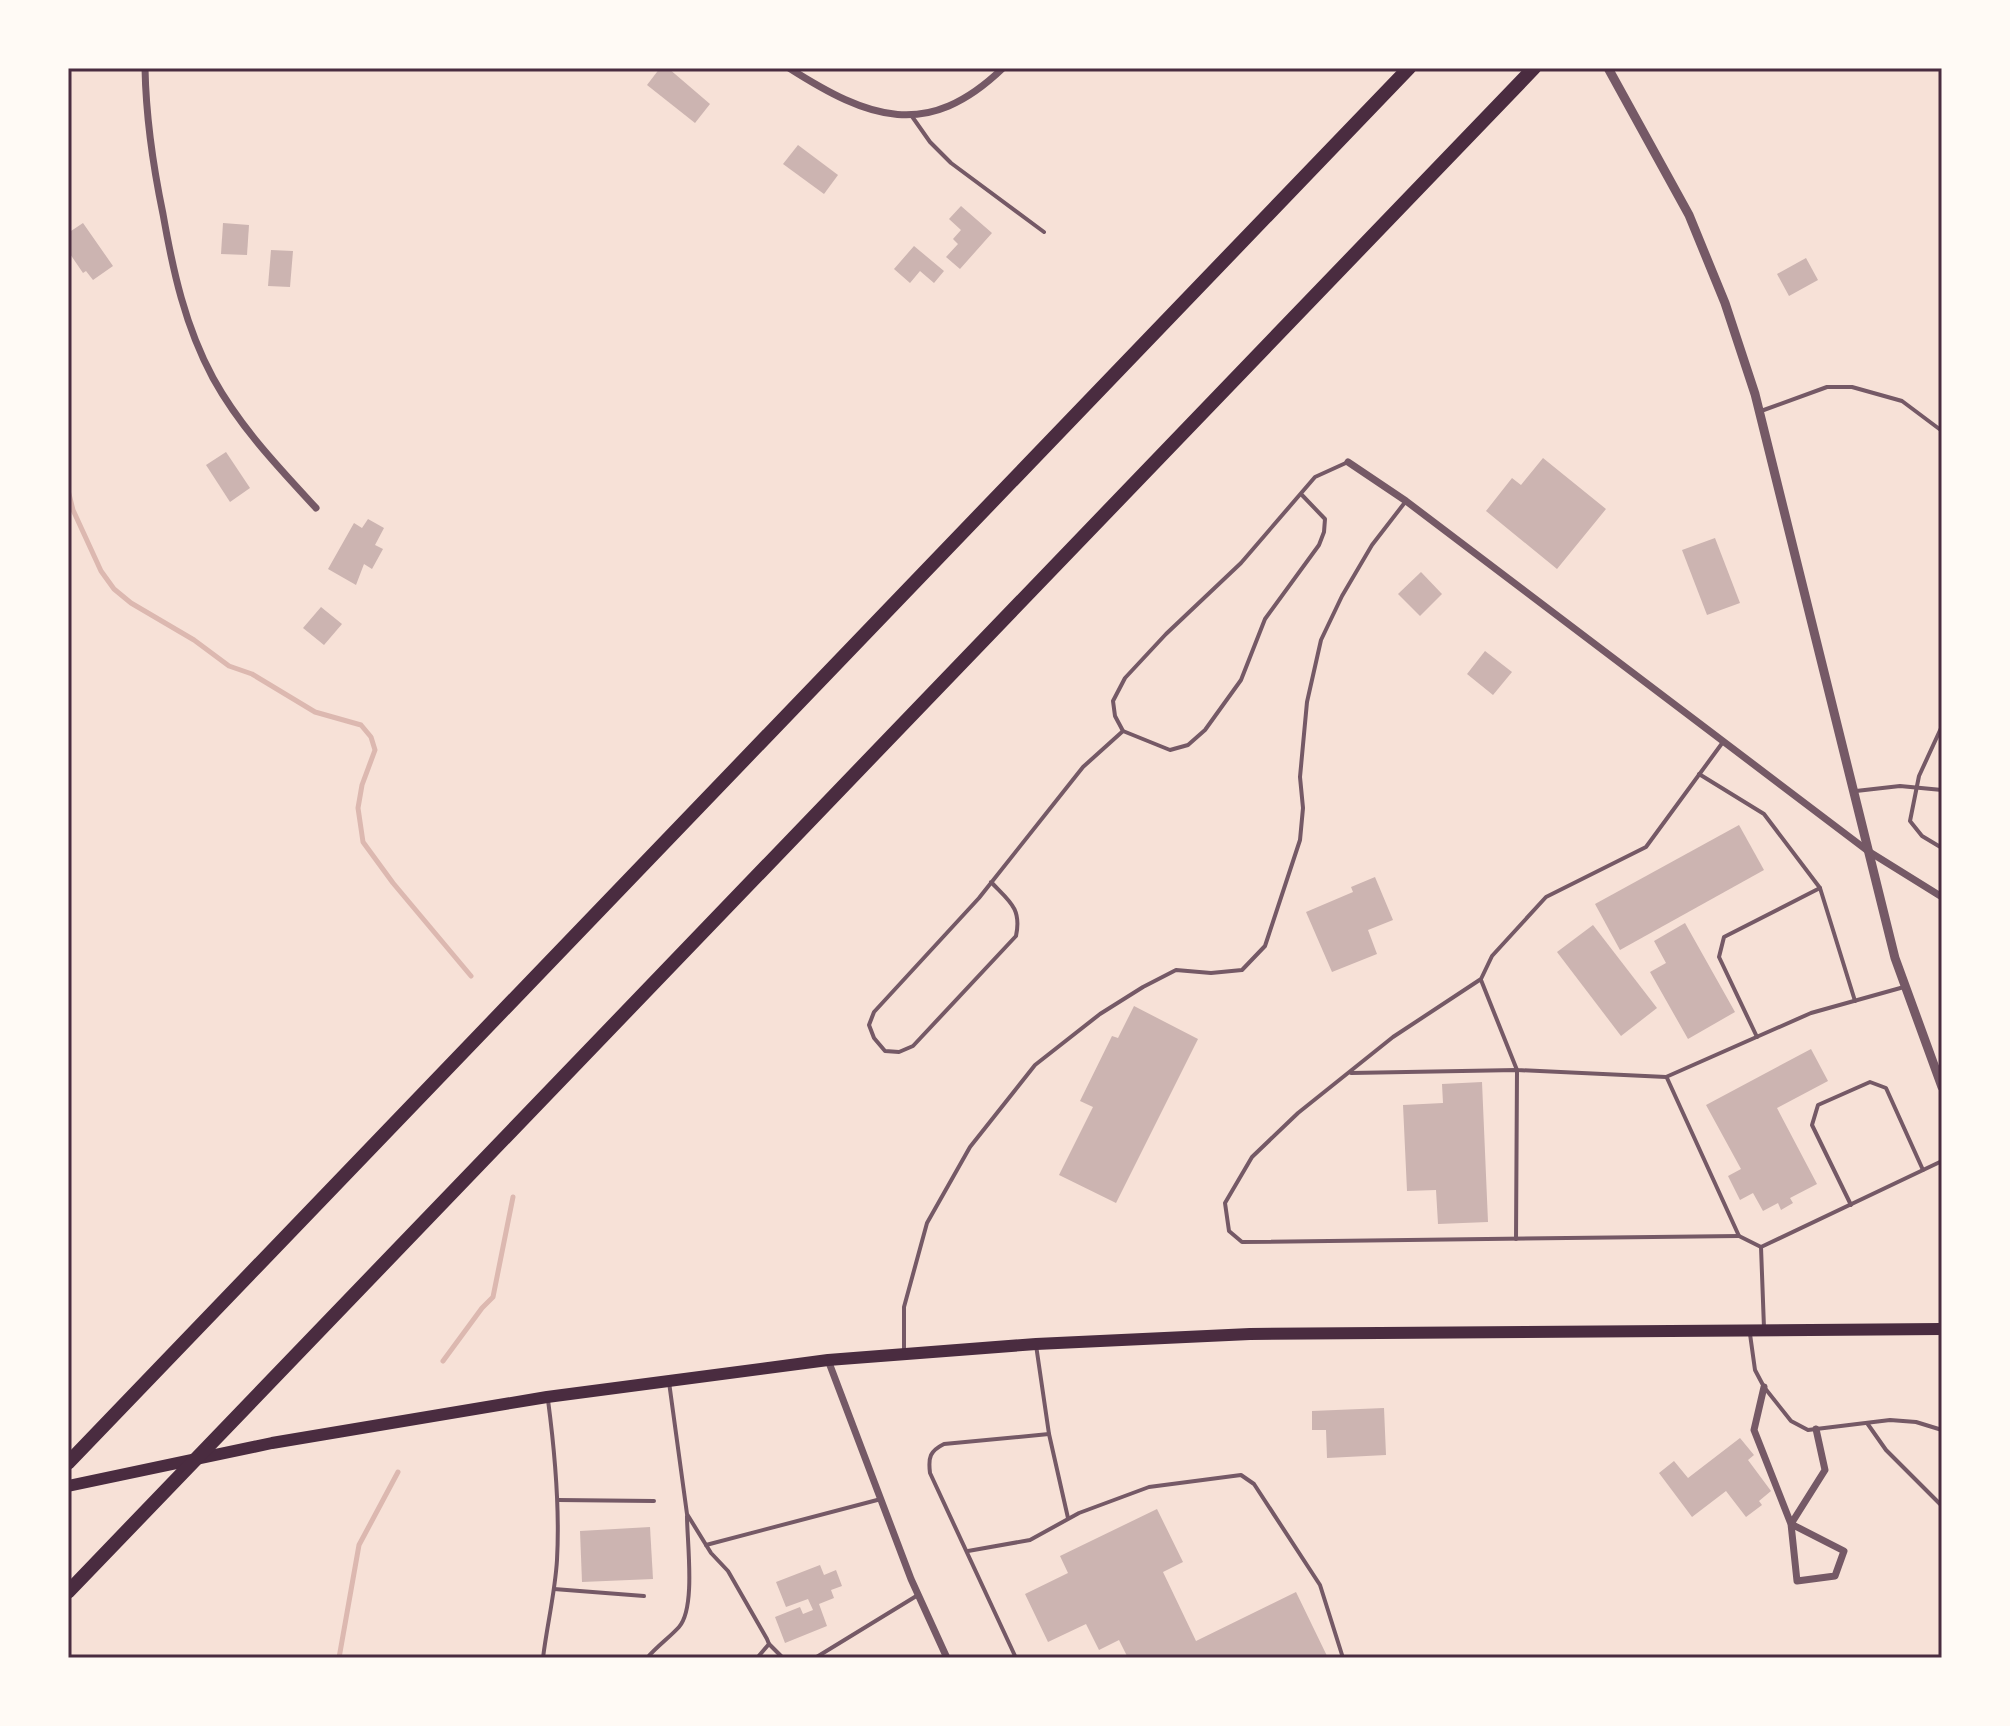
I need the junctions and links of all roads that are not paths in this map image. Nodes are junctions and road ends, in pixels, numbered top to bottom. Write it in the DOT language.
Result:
graph roads {
  1 [pos="145,68"];
  2 [pos="789,68"];
  3 [pos="1003,68"];
  4 [pos="1409,68"];
  5 [pos="1534,68"];
  6 [pos="1608,68"];
  7 [pos="911,115"];
  8 [pos="1044,232"];
  9 [pos="1759,412"];
  10 [pos="1942,431"];
  11 [pos="1348,462"];
  12 [pos="1301,494"];
  13 [pos="1406,501"];
  14 [pos="316,508"];
  15 [pos="1942,726"];
  16 [pos="1123,731"];
  17 [pos="1723,742"];
  18 [pos="1699,774"];
  19 [pos="1915,789"];
  20 [pos="1942,790"];
  21 [pos="1853,791"];
  22 [pos="1942,848"];
  23 [pos="1868,851"];
  24 [pos="991,882"];
  25 [pos="1820,888"];
  26 [pos="1942,897"];
  27 [pos="1481,979"];
  28 [pos="1904,987"];
  29 [pos="1855,1001"];
  30 [pos="1757,1037"];
  31 [pos="1517,1070"];
  32 [pos="1349,1073"];
  33 [pos="1666,1077"];
  34 [pos="1942,1087"];
  35 [pos="1942,1161"];
  36 [pos="1923,1170"];
  37 [pos="1851,1205"];
  38 [pos="1739,1236"];
  39 [pos="1516,1239"];
  40 [pos="1761,1247"];
  41 [pos="1942,1329"];
  42 [pos="1750,1331"];
  43 [pos="1764,1331"];
  44 [pos="1036,1344"];
  45 [pos="904,1355"];
  46 [pos="828,1360"];
  47 [pos="669,1380"];
  48 [pos="1764,1387"];
  49 [pos="547,1397"];
  50 [pos="1867,1423"];
  51 [pos="1816,1429"];
  52 [pos="1942,1430"];
  53 [pos="1049,1434"];
  54 [pos="68,1463"];
  55 [pos="68,1486"];
  56 [pos="881,1499"];
  57 [pos="558,1500"];
  58 [pos="654,1501"];
  59 [pos="1942,1506"];
  60 [pos="687,1514"];
  61 [pos="1069,1519"];
  62 [pos="1791,1524"];
  63 [pos="706,1545"];
  64 [pos="968,1551"];
  65 [pos="73,1587"];
  66 [pos="554,1589"];
  67 [pos="918,1595"];
  68 [pos="644,1596"];
  69 [pos="769,1644"];
  70 [pos="543,1658"];
  71 [pos="647,1658"];
  72 [pos="757,1658"];
  73 [pos="783,1658"];
  74 [pos="815,1658"];
  75 [pos="947,1658"];
  76 [pos="1016,1658"];
  77 [pos="1343,1658"];
  1 -- 14 [label="street"];
  2 -- 7 [label="street"];
  3 -- 7 [label="street"];
  4 -- 54 [label="highway"];
  5 -- 65 [label="highway"];
  6 -- 9 [label="street"];
  7 -- 8 [label="lane"];
  9 -- 10 [label="lane"];
  9 -- 21 [label="street"];
  11 -- 12 [label="lane"];
  11 -- 13 [label="street"];
  12 -- 16 [label="lane"];
  12 -- 16 [label="lane"];
  13 -- 17 [label="street"];
  13 -- 45 [label="lane"];
  15 -- 19 [label="lane"];
  16 -- 24 [label="lane"];
  17 -- 18 [label="lane"];
  17 -- 23 [label="street"];
  18 -- 25 [label="lane"];
  18 -- 27 [label="lane"];
  19 -- 20 [label="lane"];
  19 -- 21 [label="lane"];
  19 -- 22 [label="lane"];
  21 -- 23 [label="street"];
  23 -- 26 [label="street"];
  23 -- 28 [label="street"];
  24 -- 24 [label="lane"];
  25 -- 29 [label="lane"];
  25 -- 30 [label="lane"];
  27 -- 31 [label="lane"];
  27 -- 32 [label="lane"];
  28 -- 29 [label="lane"];
  28 -- 34 [label="street"];
  29 -- 30 [label="lane"];
  30 -- 33 [label="lane"];
  31 -- 32 [label="lane"];
  31 -- 33 [label="lane"];
  31 -- 39 [label="lane"];
  32 -- 39 [label="lane"];
  33 -- 38 [label="lane"];
  35 -- 36 [label="lane"];
  36 -- 37 [label="lane"];
  36 -- 37 [label="lane"];
  37 -- 40 [label="lane"];
  38 -- 39 [label="lane"];
  38 -- 40 [label="lane"];
  40 -- 43 [label="lane"];
  41 -- 43 [label="main road"];
  42 -- 43 [label="main road"];
  42 -- 44 [label="main road"];
  42 -- 48 [label="lane"];
  44 -- 45 [label="main road"];
  44 -- 53 [label="lane"];
  45 -- 46 [label="main road"];
  46 -- 47 [label="main road"];
  46 -- 56 [label="street"];
  47 -- 49 [label="main road"];
  47 -- 60 [label="lane"];
  48 -- 51 [label="lane"];
  48 -- 62 [label="street"];
  49 -- 55 [label="main road"];
  49 -- 57 [label="lane"];
  50 -- 51 [label="lane"];
  50 -- 52 [label="lane"];
  50 -- 59 [label="lane"];
  51 -- 62 [label="street"];
  53 -- 61 [label="lane"];
  53 -- 64 [label="lane"];
  56 -- 63 [label="lane"];
  56 -- 67 [label="street"];
  57 -- 58 [label="lane"];
  57 -- 66 [label="lane"];
  60 -- 63 [label="lane"];
  60 -- 71 [label="lane"];
  61 -- 64 [label="lane"];
  61 -- 77 [label="lane"];
  62 -- 62 [label="street"];
  63 -- 69 [label="lane"];
  64 -- 76 [label="lane"];
  66 -- 68 [label="lane"];
  66 -- 70 [label="lane"];
  67 -- 74 [label="lane"];
  67 -- 75 [label="street"];
  69 -- 72 [label="lane"];
  69 -- 73 [label="lane"];
}
